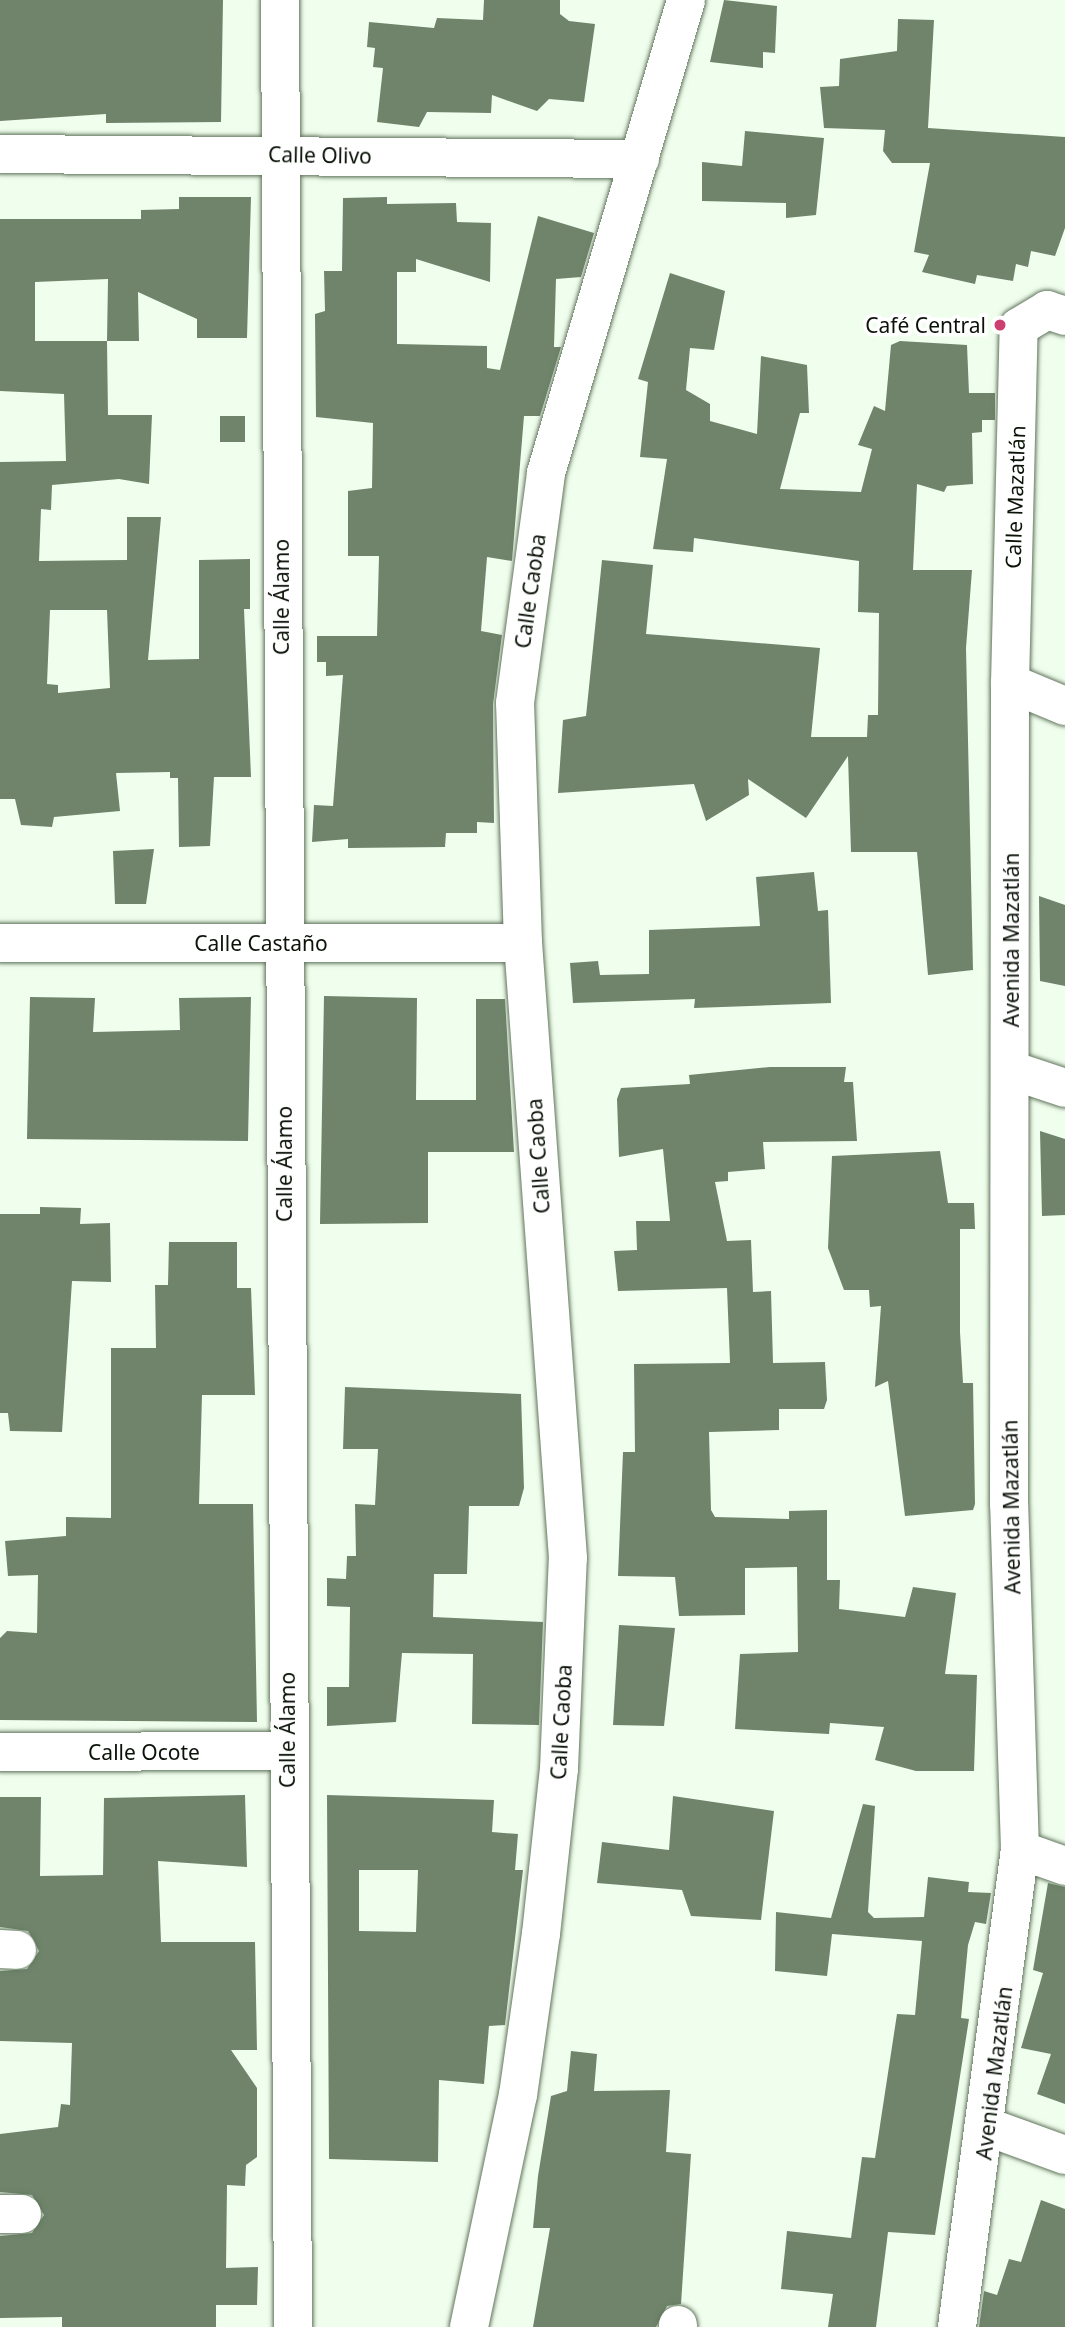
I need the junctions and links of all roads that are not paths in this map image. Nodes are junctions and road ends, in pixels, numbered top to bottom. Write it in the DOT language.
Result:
graph roads {
  1 [pos="280,0"];
  2 [pos="685,0"];
  3 [pos="0,155"];
  4 [pos="278,155"];
  5 [pos="640,159"];
  6 [pos="1047,315"];
  7 [pos="1010,683"];
  8 [pos="1065,706"];
  9 [pos="0,943"];
  10 [pos="283,943"];
  11 [pos="523,943"];
  12 [pos="1011,1070"];
  13 [pos="1065,1088"];
  14 [pos="288,1751"];
  15 [pos="0,1752"];
  16 [pos="1020,1850"];
  17 [pos="1065,1867"];
  18 [pos="988,2127"];
  19 [pos="1065,2155"];
  20 [pos="293,2327"];
  21 [pos="470,2327"];
  22 [pos="957,2327"];
  1 -- 4 [label="street, Calle Álamo"];
  2 -- 5 [label="street, Calle Caoba"];
  3 -- 4 [label="street, Calle Olivo"];
  4 -- 5 [label="street, Calle Olivo"];
  4 -- 10 [label="street, Calle Álamo"];
  5 -- 11 [label="street, Calle Caoba"];
  6 -- 7 [label="street, Calle Mazatlán"];
  7 -- 8 [label="street"];
  7 -- 12 [label="street, Avenida Mazatlán"];
  9 -- 10 [label="street, Calle Castaño"];
  10 -- 11 [label="street, Calle Castaño"];
  10 -- 14 [label="street, Calle Álamo"];
  11 -- 21 [label="street, Calle Caoba"];
  12 -- 13 [label="street"];
  12 -- 16 [label="street, Avenida Mazatlán"];
  14 -- 15 [label="street, Calle Ocote"];
  14 -- 20 [label="street, Calle Álamo"];
  16 -- 17 [label="street"];
  16 -- 18 [label="street, Avenida Mazatlán"];
  18 -- 19 [label="street"];
  18 -- 22 [label="street, Avenida Mazatlán"];
}
